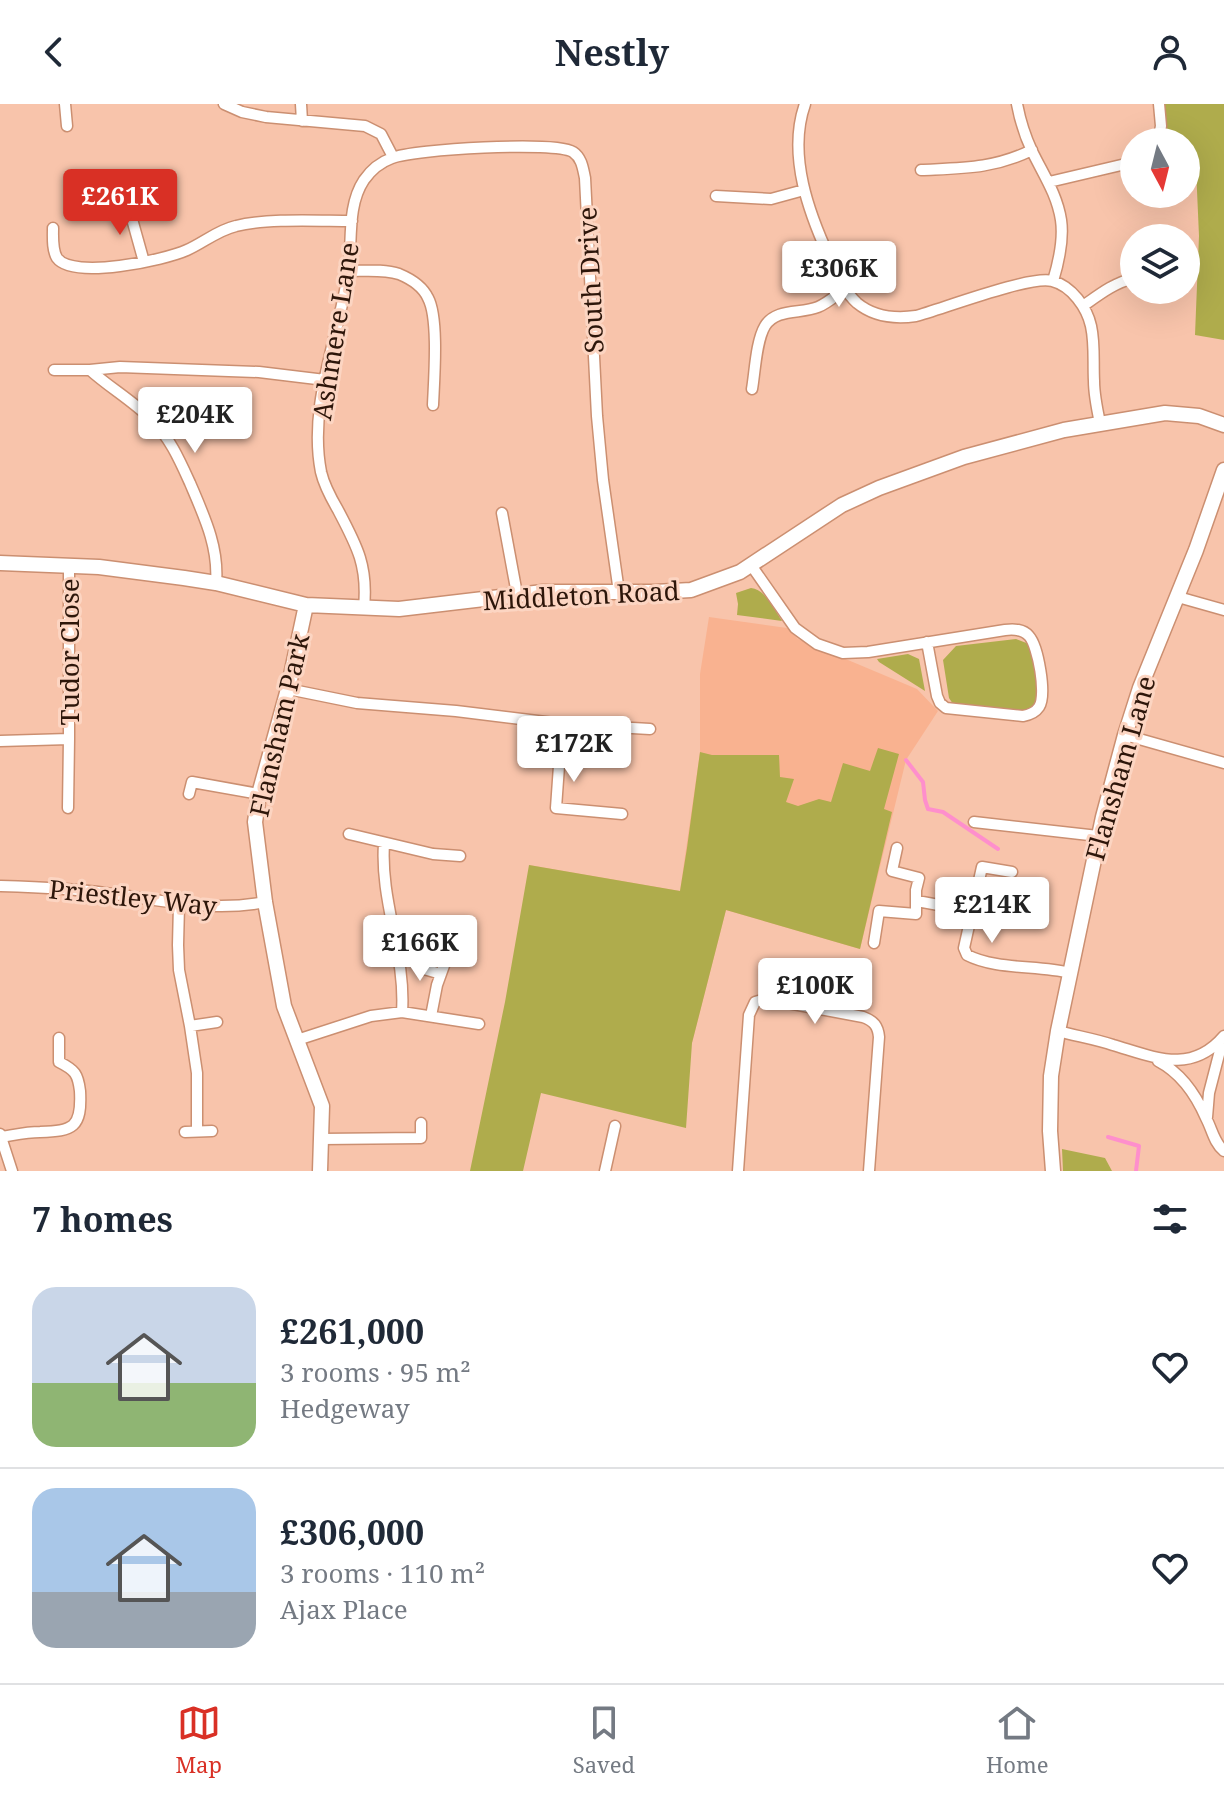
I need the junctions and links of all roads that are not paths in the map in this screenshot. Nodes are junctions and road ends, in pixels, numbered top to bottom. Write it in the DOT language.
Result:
graph roads {
  1 [pos="65,104"];
  2 [pos="224,104"];
  3 [pos="301,104"];
  4 [pos="805,104"];
  5 [pos="1017,104"];
  6 [pos="1159,104"];
  7 [pos="302,121"];
  8 [pos="67,126"];
  9 [pos="1161,128"];
  10 [pos="1032,150"];
  11 [pos="393,157"];
  12 [pos="1120,165"];
  13 [pos="921,170"];
  14 [pos="1049,182"];
  15 [pos="804,190"];
  16 [pos="716,196"];
  17 [pos="131,208"];
  18 [pos="352,221"];
  19 [pos="53,228"];
  20 [pos="144,262"];
  21 [pos="349,271"];
  22 [pos="1053,281"];
  23 [pos="1120,282"];
  24 [pos="845,289"];
  25 [pos="1083,306"];
  26 [pos="54,370"];
  27 [pos="90,370"];
  28 [pos="325,380"];
  29 [pos="752,389"];
  30 [pos="433,405"];
  31 [pos="1100,423"];
  32 [pos="1224,425"];
  33 [pos="1224,470"];
  34 [pos="502,513"];
  35 [pos="0,563"];
  36 [pos="69,565"];
  37 [pos="751,565"];
  38 [pos="216,583"];
  39 [pos="619,592"];
  40 [pos="517,594"];
  41 [pos="1178,597"];
  42 [pos="306,605"];
  43 [pos="364,607"];
  44 [pos="1224,610"];
  45 [pos="927,642"];
  46 [pos="288,689"];
  47 [pos="562,724"];
  48 [pos="650,729"];
  49 [pos="1125,735"];
  50 [pos="69,739"];
  51 [pos="0,741"];
  52 [pos="1224,763"];
  53 [pos="189,794"];
  54 [pos="259,794"];
  55 [pos="68,808"];
  56 [pos="622,814"];
  57 [pos="974,822"];
  58 [pos="349,834"];
  59 [pos="1098,836"];
  60 [pos="384,844"];
  61 [pos="897,848"];
  62 [pos="460,856"];
  63 [pos="1012,872"];
  64 [pos="0,886"];
  65 [pos="917,901"];
  66 [pos="265,902"];
  67 [pos="179,905"];
  68 [pos="971,911"];
  69 [pos="874,943"];
  70 [pos="446,960"];
  71 [pos="424,969"];
  72 [pos="1070,973"];
  73 [pos="441,974"];
  74 [pos="402,1012"];
  75 [pos="431,1016"];
  76 [pos="217,1022"];
  77 [pos="479,1024"];
  78 [pos="190,1026"];
  79 [pos="1058,1031"];
  80 [pos="1224,1036"];
  81 [pos="59,1038"];
  82 [pos="297,1040"];
  83 [pos="1141,1053"];
  84 [pos="1207,1119"];
  85 [pos="421,1123"];
  86 [pos="615,1126"];
  87 [pos="197,1131"];
  88 [pos="212,1131"];
  89 [pos="185,1132"];
  90 [pos="1,1136"];
  91 [pos="322,1139"];
  92 [pos="1224,1151"];
  93 [pos="12,1171"];
  94 [pos="320,1171"];
  95 [pos="605,1171"];
  96 [pos="738,1171"];
  97 [pos="869,1171"];
  98 [pos="1053,1171"];
  1 -- 8 [label="street"];
  2 -- 7 [label="street"];
  3 -- 7 [label="street"];
  4 -- 15 [label="street"];
  5 -- 10 [label="street"];
  6 -- 9 [label="street"];
  7 -- 11 [label="street"];
  10 -- 13 [label="street"];
  10 -- 14 [label="street"];
  11 -- 18 [label="street, Ashmere Lane"];
  11 -- 39 [label="street, South Drive"];
  12 -- 14 [label="street"];
  14 -- 22 [label="street"];
  15 -- 16 [label="street"];
  15 -- 24 [label="street"];
  17 -- 20 [label="street"];
  18 -- 20 [label="street"];
  18 -- 21 [label="street, Ashmere Lane"];
  19 -- 20 [label="street"];
  21 -- 28 [label="street, Ashmere Lane"];
  21 -- 30 [label="street"];
  22 -- 24 [label="street"];
  22 -- 25 [label="street"];
  23 -- 25 [label="street"];
  24 -- 29 [label="street"];
  25 -- 31 [label="street"];
  26 -- 27 [label="street"];
  27 -- 28 [label="street"];
  27 -- 38 [label="street"];
  28 -- 43 [label="street, Ashmere Lane"];
  31 -- 32 [label="main road, Middleton Road"];
  31 -- 37 [label="main road, Middleton Road"];
  33 -- 41 [label="main road, Flansham Lane"];
  34 -- 40 [label="street"];
  35 -- 36 [label="main road, Middleton Road"];
  36 -- 38 [label="main road, Middleton Road"];
  36 -- 50 [label="street, Tudor Close"];
  37 -- 39 [label="main road, Middleton Road"];
  37 -- 45 [label="street"];
  38 -- 42 [label="main road, Middleton Road"];
  39 -- 40 [label="main road, Middleton Road"];
  40 -- 43 [label="main road, Middleton Road"];
  41 -- 44 [label="street"];
  41 -- 49 [label="main road, Flansham Lane"];
  42 -- 43 [label="main road, Middleton Road"];
  42 -- 46 [label="main road, Flansham Park"];
  45 -- 45 [label="street"];
  46 -- 47 [label="street"];
  46 -- 54 [label="main road, Flansham Park"];
  47 -- 48 [label="street"];
  47 -- 56 [label="street"];
  49 -- 52 [label="street"];
  49 -- 59 [label="main road, Flansham Lane"];
  50 -- 51 [label="street, Tudor Close"];
  50 -- 55 [label="street, Tudor Close"];
  53 -- 54 [label="street"];
  54 -- 66 [label="main road, Flansham Park"];
  57 -- 59 [label="street"];
  58 -- 60 [label="street"];
  59 -- 72 [label="main road, Flansham Lane"];
  60 -- 62 [label="street"];
  60 -- 74 [label="street"];
  61 -- 65 [label="street"];
  63 -- 68 [label="street"];
  64 -- 67 [label="street, Priestley Way"];
  65 -- 68 [label="street"];
  65 -- 69 [label="street"];
  66 -- 67 [label="street, Priestley Way"];
  66 -- 82 [label="main road, Flansham Park"];
  67 -- 78 [label="street"];
  68 -- 72 [label="street"];
  70 -- 73 [label="street"];
  71 -- 73 [label="street"];
  72 -- 79 [label="main road, Flansham Lane"];
  73 -- 75 [label="street"];
  74 -- 75 [label="street"];
  74 -- 82 [label="street"];
  75 -- 77 [label="street"];
  76 -- 78 [label="street"];
  78 -- 87 [label="street"];
  79 -- 83 [label="street"];
  79 -- 98 [label="main road, Flansham Lane"];
  80 -- 83 [label="street"];
  80 -- 84 [label="street"];
  81 -- 90 [label="street"];
  82 -- 91 [label="main road, Flansham Park"];
  83 -- 84 [label="street"];
  84 -- 92 [label="street"];
  85 -- 91 [label="street"];
  86 -- 95 [label="street"];
  87 -- 88 [label="street"];
  87 -- 89 [label="street"];
  90 -- 93 [label="street"];
  91 -- 94 [label="main road, Flansham Park"];
  96 -- 97 [label="street"];
}
